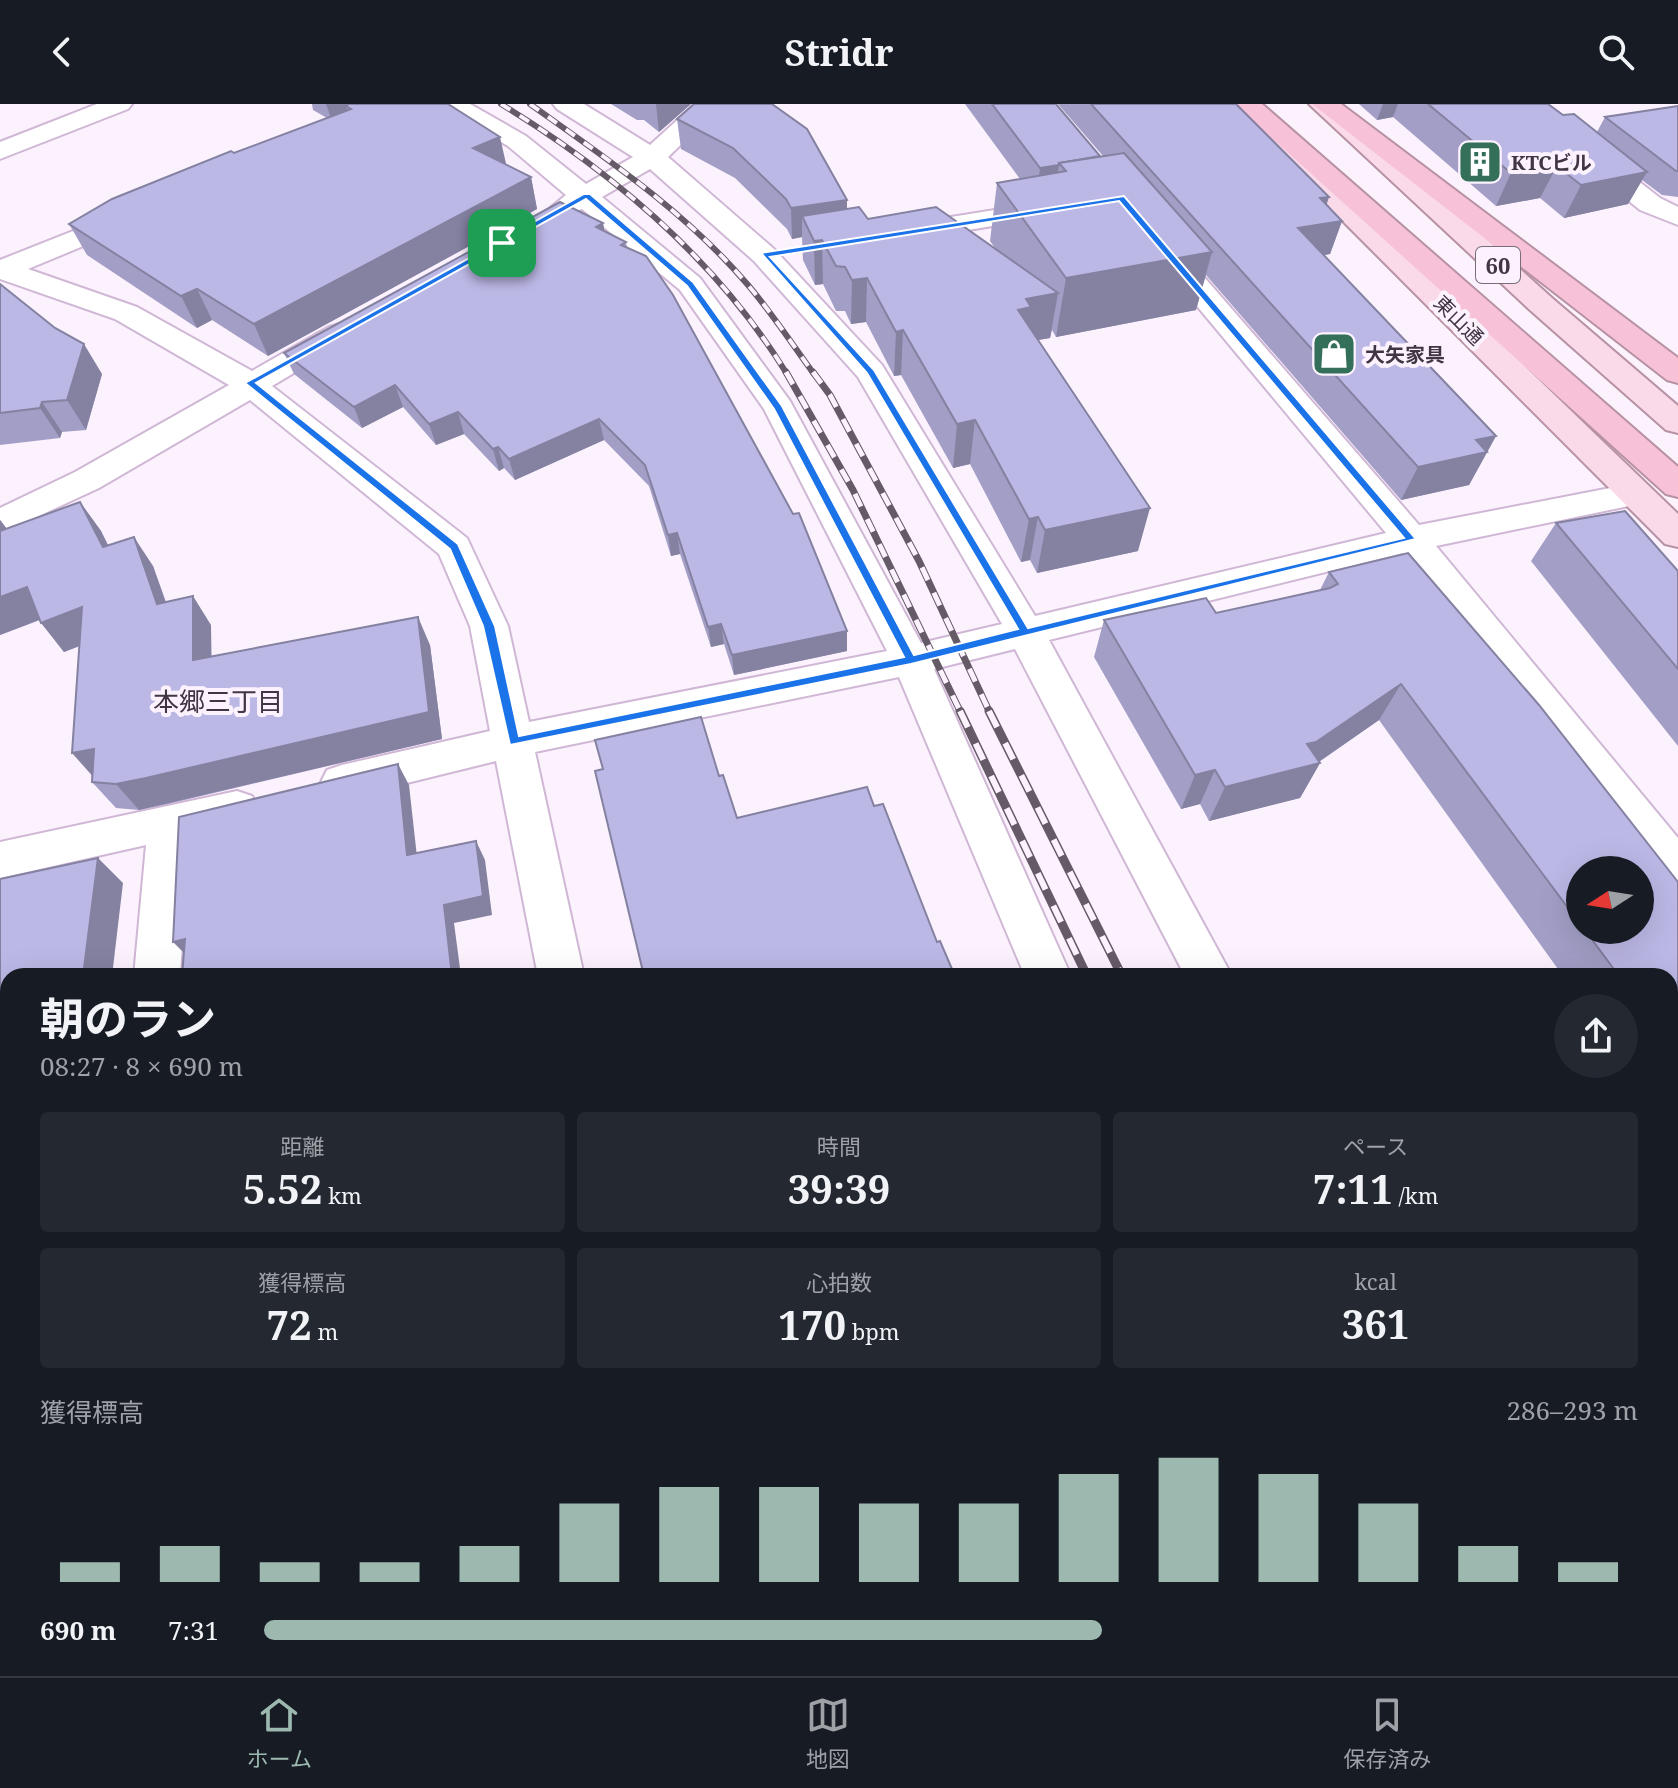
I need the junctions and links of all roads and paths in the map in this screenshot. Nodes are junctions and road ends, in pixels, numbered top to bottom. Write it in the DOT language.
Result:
graph roads {
  1 [pos="119,104"];
  2 [pos="452,104"];
  3 [pos="566,104"];
  4 [pos="710,104"];
  5 [pos="1239,104"];
  6 [pos="1247,104"];
  7 [pos="1324,104"];
  8 [pos="1524,104"];
  9 [pos="0,151"];
  10 [pos="652,157"];
  11 [pos="587,196"];
  12 [pos="160,204"];
  13 [pos="1075,206"];
  14 [pos="1678,217"];
  15 [pos="1142,222"];
  16 [pos="533,226"];
  17 [pos="873,238"];
  18 [pos="1,269"];
  19 [pos="371,316"];
  20 [pos="1678,373"];
  21 [pos="249,383"];
  22 [pos="1678,423"];
  23 [pos="1678,486"];
  24 [pos="1636,494"];
  25 [pos="0,522"];
  26 [pos="1678,535"];
  27 [pos="1411,539"];
  28 [pos="1025,631"];
  29 [pos="911,660"];
  30 [pos="514,741"];
  31 [pos="169,824"];
  32 [pos="0,860"];
  33 [pos="1678,869"];
  34 [pos="158,968"];
  35 [pos="559,968"];
  36 [pos="1045,968"];
  37 [pos="1205,968"];
  1 -- 9 [label="street"];
  2 -- 11 [label="street"];
  3 -- 10 [label="street"];
  4 -- 10 [label="street"];
  5 -- 24 [label="main road, 東山通"];
  6 -- 23 [label="highway"];
  7 -- 20 [label="highway"];
  7 -- 22 [label="main road, 60"];
  8 -- 14 [label="street"];
  10 -- 11 [label="street"];
  10 -- 28 [label="street"];
  11 -- 16 [label="street"];
  11 -- 29 [label="street"];
  12 -- 18 [label="street"];
  13 -- 17 [label="street"];
  15 -- 27 [label="street"];
  18 -- 21 [label="street"];
  19 -- 21 [label="street"];
  21 -- 25 [label="street"];
  21 -- 30 [label="street"];
  24 -- 26 [label="main road, 東山通"];
  24 -- 27 [label="street"];
  27 -- 28 [label="street"];
  27 -- 33 [label="street"];
  28 -- 29 [label="street"];
  28 -- 37 [label="street"];
  29 -- 30 [label="street"];
  29 -- 36 [label="street"];
  30 -- 31 [label="street"];
  30 -- 35 [label="street"];
  31 -- 32 [label="street"];
  31 -- 34 [label="street"];
}
